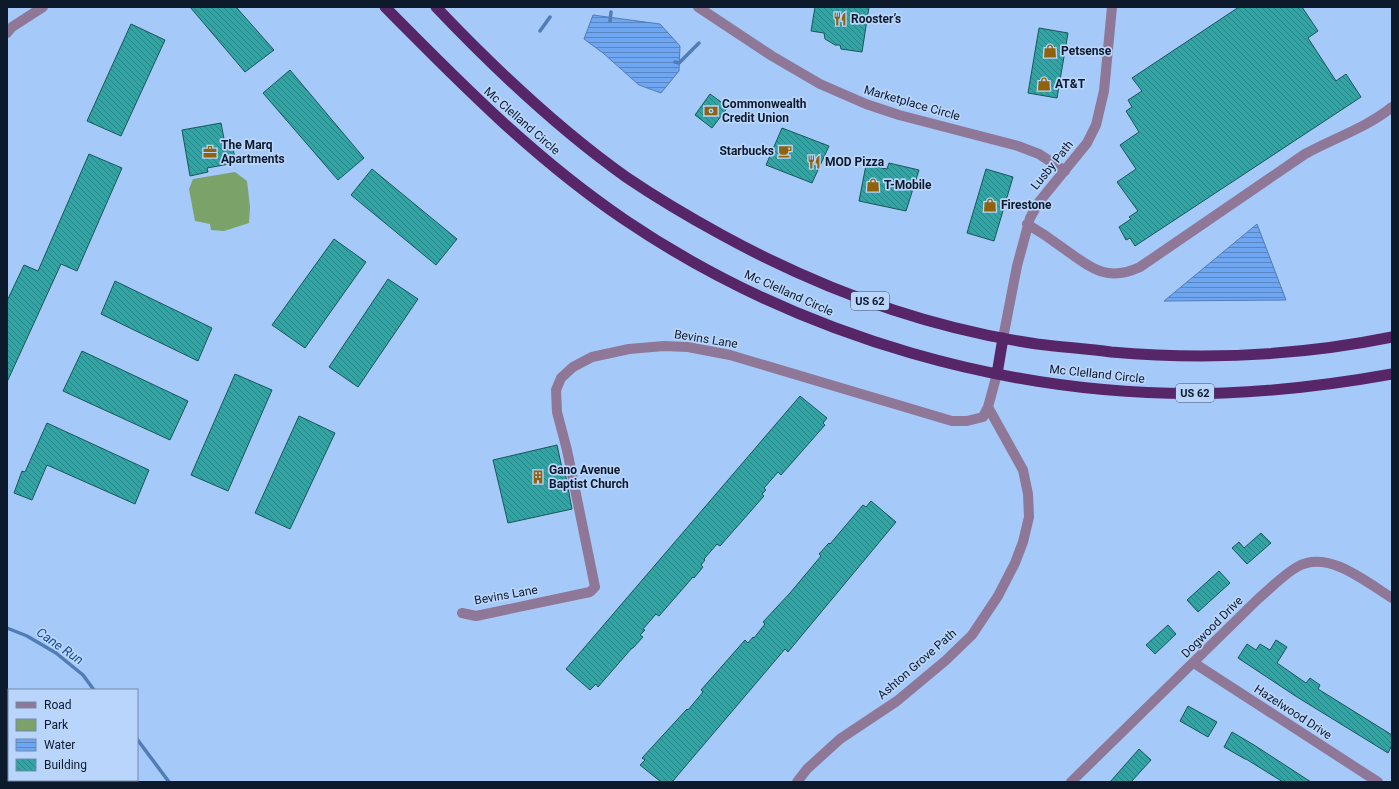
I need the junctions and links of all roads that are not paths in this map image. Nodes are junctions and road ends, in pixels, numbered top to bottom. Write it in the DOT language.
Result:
graph roads {
  1 [pos="43,7"];
  2 [pos="385,7"];
  3 [pos="436,7"];
  4 [pos="698,7"];
  5 [pos="1112,7"];
  6 [pos="7,33"];
  7 [pos="1392,107"];
  8 [pos="1065,171"];
  9 [pos="1027,224"];
  10 [pos="1392,337"];
  11 [pos="1003,338"];
  12 [pos="997,374"];
  13 [pos="1392,374"];
  14 [pos="988,407"];
  15 [pos="1392,598"];
  16 [pos="462,613"];
  17 [pos="1194,663"];
  18 [pos="797,782"];
  19 [pos="1071,782"];
  20 [pos="1378,782"];
  1 -- 6 [label="street"];
  2 -- 12 [label="highway, Mc Clelland Circle / US 62"];
  3 -- 11 [label="highway, Mc Clelland Circle / US 62"];
  4 -- 8 [label="street, Marketplace Circle"];
  5 -- 8 [label="street, Lusby Path"];
  7 -- 9 [label="street"];
  8 -- 9 [label="street, Lusby Path"];
  9 -- 11 [label="street, Lusby Path"];
  10 -- 11 [label="highway, Mc Clelland Circle / US 62"];
  11 -- 12 [label="highway"];
  12 -- 13 [label="highway, Mc Clelland Circle / US 62"];
  12 -- 14 [label="street"];
  14 -- 16 [label="street, Bevins Lane"];
  14 -- 18 [label="street, Ashton Grove Path"];
  15 -- 17 [label="street, Dogwood Drive"];
  17 -- 19 [label="street, Dogwood Drive"];
  17 -- 20 [label="street, Hazelwood Drive"];
}
